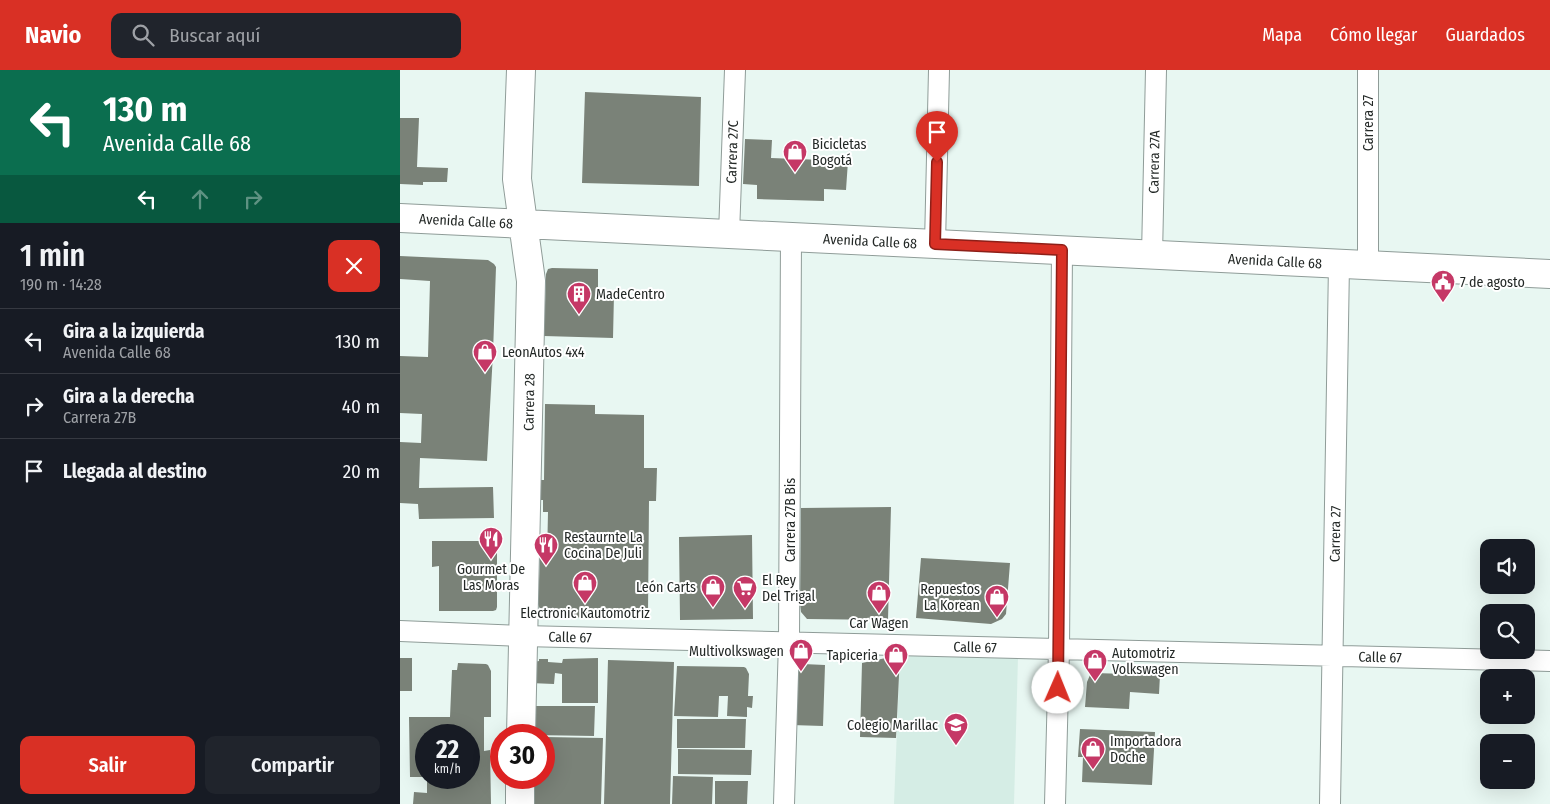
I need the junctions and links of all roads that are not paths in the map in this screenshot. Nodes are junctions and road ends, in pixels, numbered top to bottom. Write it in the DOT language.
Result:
graph roads {
  1 [pos="521,70"];
  2 [pos="735,70"];
  3 [pos="939,70"];
  4 [pos="1156,70"];
  5 [pos="1368,70"];
  6 [pos="400,218"];
  7 [pos="523,224"];
  8 [pos="729,234"];
  9 [pos="791,237"];
  10 [pos="935,244"];
  11 [pos="1062,250"];
  12 [pos="1152,255"];
  13 [pos="1339,264"];
  14 [pos="1368,265"];
  15 [pos="1550,274"];
  16 [pos="400,631"];
  17 [pos="524,636"];
  18 [pos="789,642"];
  19 [pos="1059,649"];
  20 [pos="1333,656"];
  21 [pos="1550,661"];
  22 [pos="521,724"];
  23 [pos="520,789"];
  24 [pos="520,804"];
  25 [pos="784,804"];
  26 [pos="1055,804"];
  27 [pos="1330,804"];
  1 -- 7 [label="main road, Carrera 28"];
  2 -- 8 [label="street, Carrera 27C"];
  3 -- 10 [label="street"];
  4 -- 12 [label="street, Carrera 27A"];
  5 -- 14 [label="street, Carrera 27"];
  6 -- 7 [label="main road, Avenida Calle 68"];
  7 -- 8 [label="main road, Avenida Calle 68"];
  7 -- 17 [label="main road, Carrera 28"];
  8 -- 9 [label="main road, Avenida Calle 68"];
  9 -- 10 [label="main road, Avenida Calle 68"];
  9 -- 18 [label="street, Carrera 27B Bis"];
  10 -- 11 [label="main road, Avenida Calle 68"];
  11 -- 12 [label="main road, Avenida Calle 68"];
  11 -- 19 [label="street"];
  12 -- 13 [label="main road, Avenida Calle 68"];
  13 -- 14 [label="main road, Avenida Calle 68"];
  13 -- 20 [label="street, Carrera 27"];
  14 -- 15 [label="main road, Avenida Calle 68"];
  16 -- 17 [label="street, Calle 67"];
  17 -- 18 [label="street, Calle 67"];
  17 -- 22 [label="main road, Carrera 28"];
  18 -- 19 [label="street, Calle 67"];
  18 -- 25 [label="street, Carrera 27B Bis"];
  19 -- 20 [label="street, Calle 67"];
  19 -- 26 [label="street"];
  20 -- 21 [label="street, Calle 67"];
  20 -- 27 [label="street, Carrera 27"];
  23 -- 24 [label="main road"];
}
